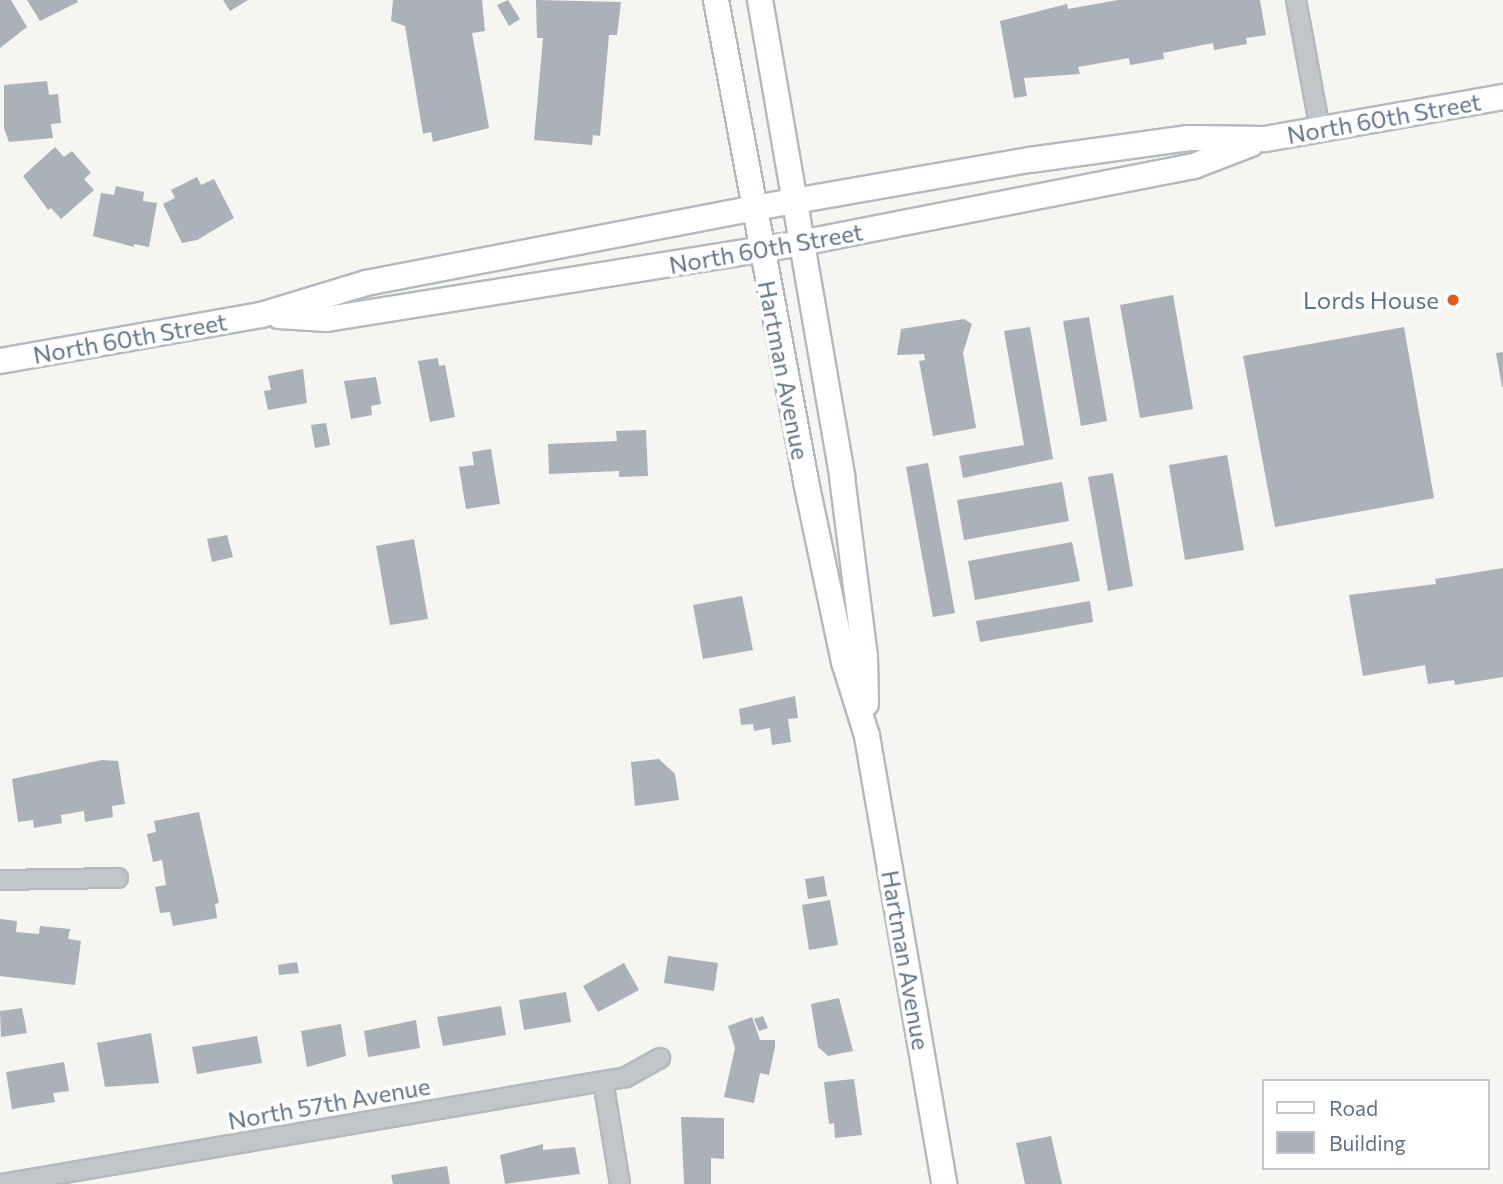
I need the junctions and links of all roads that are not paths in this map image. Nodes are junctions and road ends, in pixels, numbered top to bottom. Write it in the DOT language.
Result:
graph roads {
  1 [pos="716,0"];
  2 [pos="760,0"];
  3 [pos="1296,0"];
  4 [pos="1503,97"];
  5 [pos="1320,129"];
  6 [pos="1265,139"];
  7 [pos="793,201"];
  8 [pos="754,208"];
  9 [pos="800,243"];
  10 [pos="761,249"];
  11 [pos="261,316"];
  12 [pos="0,361"];
  13 [pos="867,736"];
  14 [pos="118,878"];
  15 [pos="0,880"];
  16 [pos="660,1058"];
  17 [pos="603,1081"];
  18 [pos="1,1184"];
  19 [pos="620,1184"];
  20 [pos="944,1184"];
  1 -- 8 [label="main road, Hartman Avenue"];
  2 -- 7 [label="main road, Hartman Avenue"];
  3 -- 5 [label="street"];
  4 -- 5 [label="main road, North 60th Street"];
  5 -- 6 [label="main road, North 60th Street"];
  6 -- 7 [label="main road, North 60th Street"];
  6 -- 9 [label="main road, North 60th Street"];
  7 -- 8 [label="main road, North 60th Street"];
  7 -- 9 [label="main road, Hartman Avenue"];
  8 -- 10 [label="main road, Hartman Avenue"];
  8 -- 11 [label="main road, North 60th Street"];
  9 -- 10 [label="main road, North 60th Street"];
  9 -- 13 [label="main road, Hartman Avenue"];
  10 -- 11 [label="main road, North 60th Street"];
  10 -- 13 [label="main road, Hartman Avenue"];
  11 -- 12 [label="main road, North 60th Street"];
  13 -- 20 [label="main road, Hartman Avenue"];
  14 -- 15 [label="street"];
  16 -- 17 [label="street, North 57th Avenue"];
  17 -- 18 [label="street, North 57th Avenue"];
  17 -- 19 [label="street"];
}
